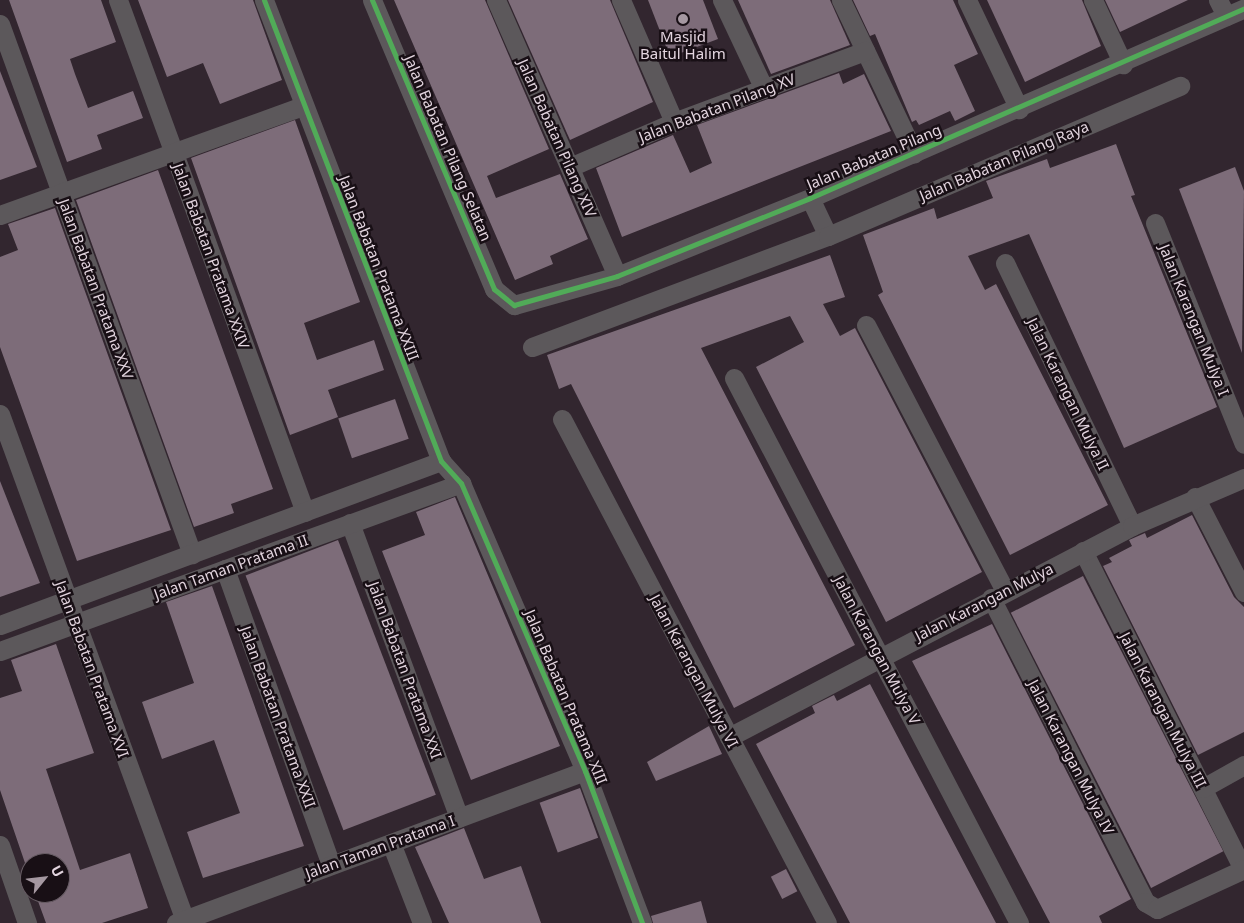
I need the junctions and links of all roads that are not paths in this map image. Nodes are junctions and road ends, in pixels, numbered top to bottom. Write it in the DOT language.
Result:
graph roads {
  1 [pos="118,0"];
  2 [pos="264,0"];
  3 [pos="372,0"];
  4 [pos="496,0"];
  5 [pos="621,0"];
  6 [pos="722,0"];
  7 [pos="841,0"];
  8 [pos="967,0"];
  9 [pos="1092,0"];
  10 [pos="1222,8"];
  11 [pos="1244,8"];
  12 [pos="0,24"];
  13 [pos="865,51"];
  14 [pos="1123,64"];
  15 [pos="1180,86"];
  16 [pos="764,89"];
  17 [pos="302,106"];
  18 [pos="1019,109"];
  19 [pos="674,122"];
  20 [pos="174,152"];
  21 [pos="914,153"];
  22 [pos="570,167"];
  23 [pos="61,193"];
  24 [pos="813,204"];
  25 [pos="0,215"];
  26 [pos="1156,223"];
  27 [pos="826,232"];
  28 [pos="1005,263"];
  29 [pos="618,276"];
  30 [pos="506,303"];
  31 [pos="866,325"];
  32 [pos="532,347"];
  33 [pos="734,378"];
  34 [pos="0,414"];
  35 [pos="562,418"];
  36 [pos="1244,444"];
  37 [pos="441,461"];
  38 [pos="1244,478"];
  39 [pos="462,482"];
  40 [pos="1195,496"];
  41 [pos="305,512"];
  42 [pos="350,523"];
  43 [pos="1132,526"];
  44 [pos="1083,551"];
  45 [pos="192,554"];
  46 [pos="225,569"];
  47 [pos="1244,592"];
  48 [pos="998,595"];
  49 [pos="67,600"];
  50 [pos="76,623"];
  51 [pos="0,625"];
  52 [pos="0,651"];
  53 [pos="880,656"];
  54 [pos="729,737"];
  55 [pos="1244,765"];
  56 [pos="585,771"];
  57 [pos="1203,788"];
  58 [pos="459,818"];
  59 [pos="390,843"];
  60 [pos="0,845"];
  61 [pos="331,865"];
  62 [pos="1244,869"];
  63 [pos="182,922"];
  64 [pos="27,923"];
  65 [pos="422,923"];
  66 [pos="642,923"];
  67 [pos="827,923"];
  68 [pos="1019,923"];
  1 -- 20 [label="street, Jalan Babatan Pratama XXIV"];
  2 -- 17 [label="street, Jalan Babatan Pratama XXIII"];
  3 -- 30 [label="street, Jalan Babatan Pilang Selatan"];
  4 -- 22 [label="street, Jalan Babatan Pilang XIV"];
  5 -- 19 [label="street"];
  6 -- 16 [label="street"];
  7 -- 13 [label="street"];
  8 -- 18 [label="street"];
  9 -- 14 [label="street"];
  10 -- 11 [label="street, Jalan Babatan Pilang"];
  10 -- 14 [label="street, Jalan Babatan Pilang"];
  12 -- 23 [label="street, Jalan Babatan Pratama XXV"];
  13 -- 16 [label="street, Jalan Babatan Pilang XV"];
  13 -- 21 [label="street"];
  14 -- 18 [label="street, Jalan Babatan Pilang"];
  15 -- 27 [label="street, Jalan Babatan Pilang Raya"];
  16 -- 19 [label="street, Jalan Babatan Pilang XV"];
  17 -- 20 [label="street"];
  17 -- 37 [label="street, Jalan Babatan Pratama XXIII"];
  18 -- 21 [label="street, Jalan Babatan Pilang"];
  19 -- 22 [label="street, Jalan Babatan Pilang XV"];
  20 -- 23 [label="street"];
  20 -- 41 [label="street, Jalan Babatan Pratama XXIV"];
  21 -- 24 [label="street, Jalan Babatan Pilang"];
  22 -- 29 [label="street, Jalan Babatan Pilang XIV"];
  23 -- 25 [label="street"];
  23 -- 45 [label="street, Jalan Babatan Pratama XXV"];
  24 -- 27 [label="street"];
  24 -- 29 [label="street, Jalan Babatan Pilang"];
  26 -- 36 [label="street, Jalan Karangan Mulya I"];
  27 -- 32 [label="street, Jalan Babatan Pilang Raya"];
  28 -- 43 [label="street, Jalan Karangan Mulya II"];
  29 -- 30 [label="street, Jalan Babatan Pilang"];
  31 -- 48 [label="street, Jalan Karangan Mulya IV"];
  33 -- 53 [label="street, Jalan Karangan Mulya V"];
  34 -- 49 [label="street, Jalan Babatan Pratama XVI"];
  35 -- 54 [label="street, Jalan Karangan Mulya VI"];
  37 -- 39 [label="street, Jalan Babatan Pratama XXIII"];
  37 -- 41 [label="street, Jalan Taman Pratama II"];
  38 -- 40 [label="street, Jalan Karangan Mulya"];
  39 -- 42 [label="street, Jalan Taman Pratama II"];
  39 -- 56 [label="street, Jalan Babatan Pratama XIII"];
  40 -- 43 [label="street, Jalan Karangan Mulya"];
  40 -- 47 [label="street"];
  41 -- 45 [label="street, Jalan Taman Pratama II"];
  42 -- 46 [label="street, Jalan Taman Pratama II"];
  42 -- 58 [label="street, Jalan Babatan Pratama XXI"];
  43 -- 44 [label="street, Jalan Karangan Mulya"];
  44 -- 48 [label="street, Jalan Karangan Mulya"];
  44 -- 57 [label="street, Jalan Karangan Mulya III"];
  45 -- 49 [label="street, Jalan Taman Pratama II"];
  46 -- 50 [label="street, Jalan Taman Pratama II"];
  46 -- 61 [label="street, Jalan Babatan Pratama XXII"];
  48 -- 53 [label="street, Jalan Karangan Mulya"];
  48 -- 62 [label="street, Jalan Karangan Mulya IV"];
  49 -- 50 [label="street, Jalan Babatan Pratama XVI"];
  49 -- 51 [label="street, Jalan Taman Pratama II"];
  50 -- 52 [label="street, Jalan Taman Pratama II"];
  50 -- 63 [label="street, Jalan Babatan Pratama XVI"];
  53 -- 54 [label="street, Jalan Karangan Mulya"];
  53 -- 68 [label="street, Jalan Karangan Mulya V"];
  54 -- 67 [label="street, Jalan Karangan Mulya VI"];
  55 -- 57 [label="street"];
  56 -- 58 [label="street, Jalan Taman Pratama I"];
  56 -- 66 [label="street, Jalan Babatan Pratama XIII"];
  57 -- 62 [label="street, Jalan Karangan Mulya III"];
  58 -- 59 [label="street, Jalan Taman Pratama I"];
  59 -- 61 [label="street, Jalan Taman Pratama I"];
  59 -- 65 [label="street"];
  60 -- 64 [label="street"];
  61 -- 63 [label="street, Jalan Taman Pratama I"];
}
